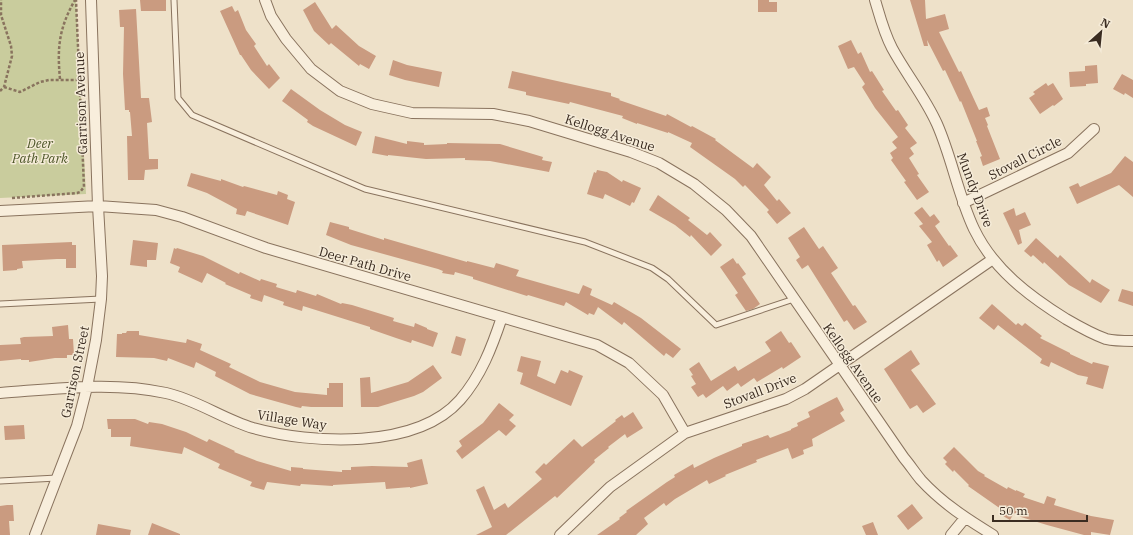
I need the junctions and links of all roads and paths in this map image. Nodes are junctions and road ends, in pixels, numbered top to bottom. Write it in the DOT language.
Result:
graph roads {
  1 [pos="1,0"];
  2 [pos="76,0"];
  3 [pos="91,0"];
  4 [pos="174,0"];
  5 [pos="265,0"];
  6 [pos="875,0"];
  7 [pos="79,77"];
  8 [pos="60,79"];
  9 [pos="4,87"];
  10 [pos="0,91"];
  11 [pos="1094,129"];
  12 [pos="7,198"];
  13 [pos="963,203"];
  14 [pos="98,206"];
  15 [pos="0,211"];
  16 [pos="993,259"];
  17 [pos="101,299"];
  18 [pos="794,299"];
  19 [pos="0,304"];
  20 [pos="502,317"];
  21 [pos="1133,341"];
  22 [pos="839,366"];
  23 [pos="87,387"];
  24 [pos="0,393"];
  25 [pos="685,433"];
  26 [pos="57,478"];
  27 [pos="0,481"];
  28 [pos="965,518"];
  29 [pos="35,535"];
  30 [pos="560,535"];
  31 [pos="951,535"];
  32 [pos="993,535"];
  1 -- 9 [label="path"];
  2 -- 7 [label="path"];
  2 -- 8 [label="path"];
  3 -- 14 [label="street, Garrison Avenue"];
  4 -- 18 [label="lane"];
  5 -- 18 [label="street, Kellogg Avenue"];
  6 -- 13 [label="street, Mundy Drive"];
  7 -- 8 [label="path"];
  7 -- 12 [label="path"];
  8 -- 9 [label="path"];
  9 -- 10 [label="path"];
  11 -- 13 [label="street, Stovall Circle"];
  13 -- 16 [label="street, Mundy Drive"];
  14 -- 15 [label="street, Deer Path Drive"];
  14 -- 17 [label="street, Garrison Street"];
  14 -- 20 [label="street, Deer Path Drive"];
  16 -- 21 [label="street, Mundy Drive"];
  16 -- 22 [label="street, Stovall Drive"];
  17 -- 19 [label="lane"];
  17 -- 23 [label="street, Garrison Street"];
  18 -- 22 [label="street, Kellogg Avenue"];
  20 -- 23 [label="street, Village Way"];
  20 -- 25 [label="street, Deer Path Drive"];
  22 -- 25 [label="street, Stovall Drive"];
  22 -- 28 [label="street, Kellogg Avenue"];
  23 -- 24 [label="street, Village Way"];
  23 -- 26 [label="street, Garrison Street"];
  25 -- 30 [label="street, Stovall Drive"];
  26 -- 27 [label="lane"];
  26 -- 29 [label="street, Garrison Street"];
  28 -- 31 [label="street"];
  28 -- 32 [label="street, Kellogg Avenue"];
}
